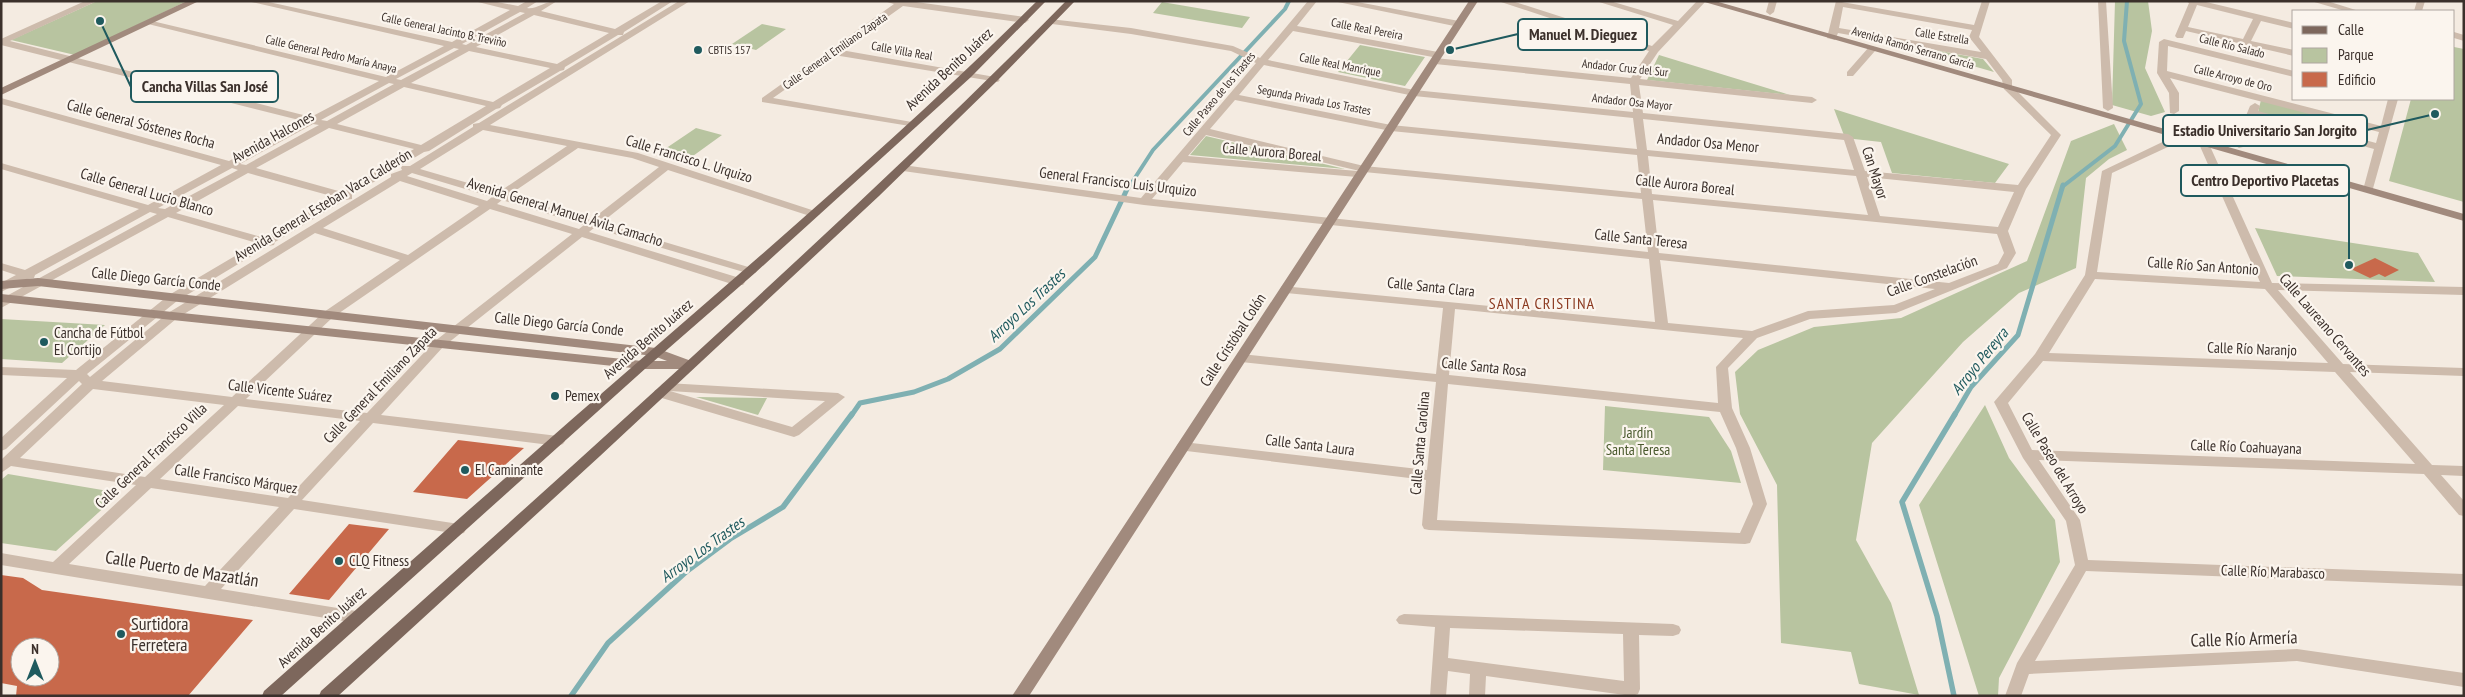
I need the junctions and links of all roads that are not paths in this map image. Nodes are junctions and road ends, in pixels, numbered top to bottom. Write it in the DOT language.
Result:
graph roads {
  1 [pos="69,1"];
  2 [pos="195,1"];
  3 [pos="251,1"];
  4 [pos="478,1"];
  5 [pos="553,1"];
  6 [pos="668,1"];
  7 [pos="888,1"];
  8 [pos="1042,1"];
  9 [pos="1071,1"];
  10 [pos="1313,1"];
  11 [pos="1337,1"];
  12 [pos="1474,1"];
  13 [pos="1502,1"];
  14 [pos="1600,1"];
  15 [pos="1703,1"];
  16 [pos="1730,1"];
  17 [pos="1773,1"];
  18 [pos="1986,1"];
  19 [pos="2102,1"];
  20 [pos="2314,1"];
  21 [pos="682,2"];
  22 [pos="903,2"];
  23 [pos="2192,2"];
  24 [pos="89,3"];
  25 [pos="1840,3"];
  26 [pos="2215,4"];
  27 [pos="534,7"];
  28 [pos="520,9"];
  29 [pos="2351,10"];
  30 [pos="1770,12"];
  31 [pos="2258,17"];
  32 [pos="1025,20"];
  33 [pos="1052,21"];
  34 [pos="148,24"];
  35 [pos="1459,24"];
  36 [pos="1679,24"];
  37 [pos="2292,26"];
  38 [pos="1291,28"];
  39 [pos="1977,28"];
  40 [pos="2184,28"];
  41 [pos="617,32"];
  42 [pos="1833,34"];
  43 [pos="630,35"];
  44 [pos="1,42"];
  45 [pos="2246,42"];
  46 [pos="453,45"];
  47 [pos="2177,45"];
  48 [pos="468,48"];
  49 [pos="1872,49"];
  50 [pos="1654,50"];
  51 [pos="834,52"];
  52 [pos="2292,53"];
  53 [pos="1987,56"];
  54 [pos="1437,58"];
  55 [pos="71,60"];
  56 [pos="1262,62"];
  57 [pos="558,67"];
  58 [pos="572,70"];
  59 [pos="2162,73"];
  60 [pos="1850,74"];
  61 [pos="2292,74"];
  62 [pos="968,75"];
  63 [pos="388,80"];
  64 [pos="995,80"];
  65 [pos="1634,81"];
  66 [pos="402,84"];
  67 [pos="2007,84"];
  68 [pos="1,92"];
  69 [pos="1414,93"];
  70 [pos="1233,97"];
  71 [pos="2258,98"];
  72 [pos="1812,100"];
  73 [pos="2393,100"];
  74 [pos="1,101"];
  75 [pos="495,105"];
  76 [pos="510,109"];
  77 [pos="2174,111"];
  78 [pos="2111,112"];
  79 [pos="2252,113"];
  80 [pos="1638,115"];
  81 [pos="312,120"];
  82 [pos="465,123"];
  83 [pos="327,124"];
  84 [pos="912,125"];
  85 [pos="481,127"];
  86 [pos="1391,128"];
  87 [pos="2385,130"];
  88 [pos="1204,131"];
  89 [pos="2182,133"];
  90 [pos="1848,137"];
  91 [pos="2205,140"];
  92 [pos="576,144"];
  93 [pos="2239,145"];
  94 [pos="2380,147"];
  95 [pos="422,148"];
  96 [pos="1642,152"];
  97 [pos="438,153"];
  98 [pos="1180,159"];
  99 [pos="230,164"];
  100 [pos="396,165"];
  101 [pos="1,166"];
  102 [pos="666,166"];
  103 [pos="903,168"];
  104 [pos="246,169"];
  105 [pos="411,169"];
  106 [pos="384,172"];
  107 [pos="1363,172"];
  108 [pos="1860,173"];
  109 [pos="399,177"];
  110 [pos="2369,186"];
  111 [pos="2021,188"];
  112 [pos="344,196"];
  113 [pos="501,196"];
  114 [pos="1647,196"];
  115 [pos="360,200"];
  116 [pos="1140,202"];
  117 [pos="489,204"];
  118 [pos="149,208"];
  119 [pos="2464,209"];
  120 [pos="165,213"];
  121 [pos="814,214"];
  122 [pos="1875,218"];
  123 [pos="2464,218"];
  124 [pos="1330,221"];
  125 [pos="592,223"];
  126 [pos="313,229"];
  127 [pos="2002,231"];
  128 [pos="580,232"];
  129 [pos="266,242"];
  130 [pos="284,247"];
  131 [pos="1654,255"];
  132 [pos="410,259"];
  133 [pos="1,266"];
  134 [pos="751,271"];
  135 [pos="27,274"];
  136 [pos="2091,275"];
  137 [pos="38,282"];
  138 [pos="739,282"];
  139 [pos="3,286"];
  140 [pos="2268,286"];
  141 [pos="1949,287"];
  142 [pos="1286,289"];
  143 [pos="2464,291"];
  144 [pos="173,298"];
  145 [pos="4,300"];
  146 [pos="197,300"];
  147 [pos="1449,305"];
  148 [pos="153,314"];
  149 [pos="328,315"];
  150 [pos="172,316"];
  151 [pos="1662,326"];
  152 [pos="456,329"];
  153 [pos="310,330"];
  154 [pos="1752,335"];
  155 [pos="439,344"];
  156 [pos="656,352"];
  157 [pos="2040,357"];
  158 [pos="1241,358"];
  159 [pos="642,365"];
  160 [pos="690,366"];
  161 [pos="2341,368"];
  162 [pos="1,371"];
  163 [pos="2464,372"];
  164 [pos="79,374"];
  165 [pos="1442,378"];
  166 [pos="90,384"];
  167 [pos="664,390"];
  168 [pos="234,401"];
  169 [pos="1725,408"];
  170 [pos="370,418"];
  171 [pos="558,441"];
  172 [pos="1,446"];
  173 [pos="1183,447"];
  174 [pos="2028,456"];
  175 [pos="5,464"];
  176 [pos="2428,470"];
  177 [pos="2464,471"];
  178 [pos="1434,476"];
  179 [pos="147,482"];
  180 [pos="290,503"];
  181 [pos="2464,511"];
  182 [pos="1429,525"];
  183 [pos="459,529"];
  184 [pos="1,558"];
  185 [pos="2082,564"];
  186 [pos="56,568"];
  187 [pos="2464,580"];
  188 [pos="208,593"];
  189 [pos="356,617"];
  190 [pos="1404,620"];
  191 [pos="1443,621"];
  192 [pos="1630,628"];
  193 [pos="1673,630"];
  194 [pos="1440,664"];
  195 [pos="1478,668"];
  196 [pos="2023,668"];
  197 [pos="2464,680"];
  198 [pos="270,696"];
  199 [pos="327,696"];
  200 [pos="1020,696"];
  201 [pos="1438,696"];
  202 [pos="1477,696"];
  203 [pos="2013,696"];
  1 -- 24 [label="street"];
  2 -- 34 [label="street"];
  3 -- 46 [label="street, Calle General Jacinto B. Treviño"];
  4 -- 28 [label="street"];
  5 -- 27 [label="street, Avenida Halcones"];
  6 -- 41 [label="street, Avenida General Esteban Vaca Calderón"];
  7 -- 22 [label="street"];
  8 -- 32 [label="main road, Avenida Benito Juárez"];
  9 -- 33 [label="main road"];
  10 -- 38 [label="street, Calle Paseo de los Trastes"];
  11 -- 35 [label="street"];
  12 -- 35 [label="street, Calle Cristóbal Colón"];
  13 -- 50 [label="street"];
  14 -- 36 [label="street"];
  15 -- 36 [label="street"];
  15 -- 42 [label="street, Avenida Ramón Serrano García"];
  16 -- 30 [label="street, Avenida Ramón Serrano García"];
  17 -- 30 [label="street"];
  18 -- 39 [label="street"];
  19 -- 78 [label="street"];
  20 -- 29 [label="street"];
  21 -- 43 [label="street, Avenida General Esteban Vaca Calderón"];
  22 -- 32 [label="street"];
  22 -- 51 [label="street, Calle General Emiliano Zapata"];
  23 -- 26 [label="street"];
  23 -- 40 [label="street"];
  24 -- 44 [label="street"];
  25 -- 39 [label="street"];
  25 -- 42 [label="street"];
  26 -- 31 [label="street"];
  27 -- 28 [label="street, Avenida Halcones"];
  27 -- 41 [label="street"];
  27 -- 48 [label="street, Avenida Halcones"];
  28 -- 46 [label="street, Avenida Halcones"];
  30 -- 42 [label="street, Avenida Ramón Serrano García"];
  31 -- 37 [label="street"];
  31 -- 45 [label="street"];
  32 -- 62 [label="main road, Avenida Benito Juárez"];
  33 -- 56 [label="street, Calle Real Manrique"];
  33 -- 64 [label="main road"];
  34 -- 55 [label="street"];
  34 -- 63 [label="street, Calle General Pedro María Anaya"];
  35 -- 54 [label="street, Calle Cristóbal Colón"];
  36 -- 50 [label="street"];
  38 -- 54 [label="street, Calle Real Pereira"];
  38 -- 56 [label="street, Calle Paseo de los Trastes"];
  39 -- 53 [label="street"];
  40 -- 45 [label="street"];
  40 -- 47 [label="street"];
  41 -- 43 [label="street"];
  41 -- 57 [label="street, Avenida General Esteban Vaca Calderón"];
  42 -- 49 [label="street, Avenida Ramón Serrano García"];
  42 -- 53 [label="street, Calle Estrella"];
  42 -- 67 [label="street, Avenida Ramón Serrano García"];
  43 -- 58 [label="street, Avenida General Esteban Vaca Calderón"];
  44 -- 55 [label="street"];
  45 -- 52 [label="street"];
  46 -- 48 [label="street, Calle General Jacinto B. Treviño"];
  46 -- 63 [label="street, Avenida Halcones"];
  47 -- 59 [label="street, Calle Río Salado"];
  47 -- 61 [label="street, Calle Río Salado"];
  48 -- 57 [label="street, Calle General Jacinto B. Treviño"];
  48 -- 66 [label="street, Avenida Halcones"];
  49 -- 60 [label="street"];
  49 -- 67 [label="street, Avenida Ramón Serrano García"];
  50 -- 65 [label="street"];
  51 -- 62 [label="street, Calle Villa Real"];
  51 -- 84 [label="street, Calle General Emiliano Zapata"];
  53 -- 67 [label="street"];
  54 -- 65 [label="street, Andador Cruz del Sur"];
  54 -- 69 [label="street, Calle Cristóbal Colón"];
  55 -- 68 [label="street"];
  55 -- 81 [label="street"];
  56 -- 69 [label="street, Calle Real Manrique"];
  56 -- 70 [label="street, Calle Paseo de los Trastes"];
  57 -- 58 [label="street, Calle General Jacinto B. Treviño"];
  57 -- 75 [label="street, Avenida General Esteban Vaca Calderón"];
  58 -- 76 [label="street, Avenida General Esteban Vaca Calderón"];
  59 -- 71 [label="street, Calle Arroyo de Oro"];
  59 -- 77 [label="street"];
  62 -- 64 [label="street, Calle Villa Real"];
  62 -- 84 [label="main road, Avenida Benito Juárez"];
  63 -- 66 [label="street, Calle General Pedro María Anaya"];
  63 -- 81 [label="street, Avenida Halcones"];
  64 -- 103 [label="main road"];
  65 -- 72 [label="street, Andador Cruz del Sur"];
  65 -- 80 [label="street"];
  66 -- 75 [label="street, Calle General Pedro María Anaya"];
  66 -- 83 [label="street, Avenida Halcones"];
  67 -- 78 [label="street, Avenida Ramón Serrano García"];
  67 -- 111 [label="street"];
  69 -- 80 [label="street, Andador Osa Mayor"];
  69 -- 86 [label="street, Calle Cristóbal Colón"];
  70 -- 86 [label="street, Segunda Privada Los Trastes"];
  70 -- 88 [label="street, Calle Paseo de los Trastes"];
  71 -- 79 [label="street"];
  71 -- 87 [label="street, Calle Arroyo de Oro"];
  73 -- 87 [label="street"];
  74 -- 99 [label="street, Calle General Sóstenes Rocha"];
  75 -- 76 [label="street, Calle General Pedro María Anaya"];
  75 -- 82 [label="street, Avenida General Esteban Vaca Calderón"];
  76 -- 85 [label="street, Avenida General Esteban Vaca Calderón"];
  78 -- 89 [label="street, Avenida Ramón Serrano García"];
  79 -- 93 [label="street"];
  79 -- 94 [label="street"];
  80 -- 90 [label="street, Andador Osa Mayor"];
  80 -- 96 [label="street"];
  81 -- 83 [label="street"];
  81 -- 99 [label="street, Avenida Halcones"];
  82 -- 85 [label="street, Calle Francisco L. Urquizo"];
  82 -- 95 [label="street, Avenida General Esteban Vaca Calderón"];
  83 -- 95 [label="street"];
  83 -- 104 [label="street, Avenida Halcones"];
  84 -- 121 [label="main road, Avenida Benito Juárez"];
  85 -- 92 [label="street, Calle Francisco L. Urquizo"];
  85 -- 97 [label="street, Avenida General Esteban Vaca Calderón"];
  86 -- 96 [label="street, Andador Osa Menor"];
  86 -- 107 [label="street, Calle Cristóbal Colón"];
  87 -- 94 [label="street"];
  88 -- 98 [label="street, Calle Paseo de los Trastes"];
  88 -- 107 [label="street"];
  89 -- 91 [label="street, Avenida Ramón Serrano García"];
  89 -- 136 [label="street, Calle Paseo del Arroyo"];
  90 -- 108 [label="street, Can Mayor"];
  91 -- 93 [label="street"];
  91 -- 110 [label="street"];
  91 -- 140 [label="street, Calle Laureano Cervantes"];
  92 -- 102 [label="street, Calle Francisco L. Urquizo"];
  92 -- 113 [label="street, Calle General Francisco Villa"];
  93 -- 110 [label="street"];
  94 -- 110 [label="street"];
  95 -- 97 [label="street"];
  95 -- 100 [label="street, Avenida General Esteban Vaca Calderón"];
  96 -- 108 [label="street, Andador Osa Menor"];
  96 -- 114 [label="street"];
  97 -- 105 [label="street, Avenida General Esteban Vaca Calderón"];
  98 -- 107 [label="street, Calle Aurora Boreal"];
  98 -- 116 [label="street, Calle Paseo de los Trastes"];
  99 -- 104 [label="street, Calle General Sóstenes Rocha"];
  99 -- 118 [label="street, Avenida Halcones"];
  100 -- 105 [label="street, Avenida General Manuel Ávila Camacho"];
  100 -- 106 [label="street, Avenida General Esteban Vaca Calderón"];
  101 -- 118 [label="street, Calle General Lucio Blanco"];
  102 -- 121 [label="street, Calle Francisco L. Urquizo"];
  102 -- 125 [label="street, Calle General Emiliano Zapata"];
  103 -- 116 [label="street, General Francisco Luis Urquizo"];
  103 -- 160 [label="main road"];
  104 -- 112 [label="street, Calle General Sóstenes Rocha"];
  104 -- 120 [label="street, Avenida Halcones"];
  105 -- 109 [label="street, Avenida General Esteban Vaca Calderón"];
  105 -- 113 [label="street, Avenida General Manuel Ávila Camacho"];
  106 -- 109 [label="street, Avenida General Manuel Ávila Camacho"];
  106 -- 112 [label="street, Avenida General Esteban Vaca Calderón"];
  107 -- 114 [label="street, Calle Aurora Boreal"];
  107 -- 124 [label="street, Calle Cristóbal Colón"];
  108 -- 111 [label="street, Andador Osa Menor"];
  108 -- 122 [label="street, Can Mayor"];
  109 -- 115 [label="street, Avenida General Esteban Vaca Calderón"];
  109 -- 117 [label="street, Avenida General Manuel Ávila Camacho"];
  110 -- 119 [label="street"];
  110 -- 123 [label="street"];
  111 -- 127 [label="street"];
  112 -- 115 [label="street, Calle General Sóstenes Rocha"];
  112 -- 129 [label="street, Avenida General Esteban Vaca Calderón"];
  113 -- 117 [label="street, Calle General Francisco Villa"];
  113 -- 125 [label="street, Avenida General Manuel Ávila Camacho"];
  114 -- 122 [label="street, Calle Aurora Boreal"];
  114 -- 131 [label="street"];
  115 -- 126 [label="street, Avenida General Esteban Vaca Calderón"];
  116 -- 124 [label="street, General Francisco Luis Urquizo"];
  117 -- 128 [label="street, Avenida General Manuel Ávila Camacho"];
  117 -- 132 [label="street, Calle General Francisco Villa"];
  118 -- 120 [label="street, Calle General Lucio Blanco"];
  118 -- 135 [label="street, Avenida Halcones"];
  120 -- 129 [label="street, Calle General Lucio Blanco"];
  120 -- 137 [label="street, Avenida Halcones"];
  121 -- 134 [label="main road, Avenida Benito Juárez"];
  122 -- 127 [label="street, Calle Aurora Boreal"];
  124 -- 131 [label="street, Calle Santa Teresa"];
  124 -- 142 [label="street, Calle Cristóbal Colón"];
  125 -- 128 [label="street, Calle General Emiliano Zapata"];
  125 -- 134 [label="street, Avenida General Manuel Ávila Camacho"];
  126 -- 130 [label="street, Avenida General Esteban Vaca Calderón"];
  126 -- 132 [label="street"];
  127 -- 141 [label="street, Calle Constelación"];
  128 -- 138 [label="street, Avenida General Manuel Ávila Camacho"];
  128 -- 152 [label="street, Calle General Emiliano Zapata"];
  129 -- 130 [label="street, Calle General Lucio Blanco"];
  129 -- 144 [label="street, Avenida General Esteban Vaca Calderón"];
  130 -- 146 [label="street, Avenida General Esteban Vaca Calderón"];
  131 -- 141 [label="street, Calle Santa Teresa"];
  131 -- 151 [label="street"];
  132 -- 149 [label="street, Calle General Francisco Villa"];
  133 -- 135 [label="street"];
  134 -- 138 [label="main road, Avenida Benito Juárez"];
  135 -- 137 [label="street"];
  135 -- 139 [label="street, Avenida Halcones"];
  136 -- 140 [label="street, Calle Río San Antonio"];
  136 -- 157 [label="street, Calle Paseo del Arroyo"];
  137 -- 139 [label="street, Calle Diego García Conde"];
  137 -- 144 [label="street, Calle Diego García Conde"];
  137 -- 145 [label="street, Avenida Halcones"];
  138 -- 156 [label="main road, Avenida Benito Juárez"];
  140 -- 143 [label="street, Calle Río San Antonio"];
  140 -- 161 [label="street, Calle Laureano Cervantes"];
  141 -- 154 [label="street, Calle Constelación"];
  142 -- 147 [label="street, Calle Santa Clara"];
  142 -- 158 [label="street, Calle Cristóbal Colón"];
  144 -- 146 [label="street, Calle Diego García Conde"];
  144 -- 148 [label="street, Avenida General Esteban Vaca Calderón"];
  145 -- 148 [label="street"];
  146 -- 149 [label="street, Calle Diego García Conde"];
  146 -- 150 [label="street, Avenida General Esteban Vaca Calderón"];
  147 -- 151 [label="street, Calle Santa Clara"];
  147 -- 165 [label="street, Calle Santa Carolina"];
  148 -- 150 [label="street"];
  148 -- 164 [label="street, Avenida General Esteban Vaca Calderón"];
  149 -- 152 [label="street, Calle Diego García Conde"];
  149 -- 153 [label="street, Calle General Francisco Villa"];
  150 -- 153 [label="street"];
  150 -- 166 [label="street, Avenida General Esteban Vaca Calderón"];
  151 -- 154 [label="street, Calle Santa Clara"];
  152 -- 155 [label="street, Calle General Emiliano Zapata"];
  152 -- 156 [label="street, Calle Diego García Conde"];
  153 -- 155 [label="street"];
  153 -- 168 [label="street, Calle General Francisco Villa"];
  154 -- 169 [label="street, Calle Constelación"];
  155 -- 159 [label="street"];
  155 -- 170 [label="street, Calle General Emiliano Zapata"];
  156 -- 159 [label="main road, Avenida Benito Juárez"];
  156 -- 160 [label="street, Calle Diego García Conde"];
  157 -- 161 [label="street, Calle Río Naranjo"];
  157 -- 174 [label="street, Calle Paseo del Arroyo"];
  158 -- 165 [label="street, Calle Santa Rosa"];
  158 -- 173 [label="street, Calle Cristóbal Colón"];
  159 -- 160 [label="street"];
  159 -- 171 [label="main road, Avenida Benito Juárez"];
  160 -- 167 [label="main road"];
  161 -- 163 [label="street, Calle Río Naranjo"];
  161 -- 176 [label="street, Calle Laureano Cervantes"];
  162 -- 164 [label="street"];
  164 -- 166 [label="street"];
  164 -- 172 [label="street, Avenida General Esteban Vaca Calderón"];
  165 -- 169 [label="street, Calle Santa Rosa"];
  165 -- 178 [label="street, Calle Santa Carolina"];
  166 -- 168 [label="street, Calle Vicente Suárez"];
  166 -- 175 [label="street, Avenida General Esteban Vaca Calderón"];
  167 -- 167 [label="street"];
  167 -- 199 [label="main road"];
  168 -- 170 [label="street, Calle Vicente Suárez"];
  168 -- 179 [label="street, Calle General Francisco Villa"];
  169 -- 182 [label="street, Calle Constelación"];
  170 -- 171 [label="street, Calle Vicente Suárez"];
  170 -- 180 [label="street, Calle General Emiliano Zapata"];
  171 -- 183 [label="main road, Avenida Benito Juárez"];
  173 -- 178 [label="street, Calle Santa Laura"];
  173 -- 200 [label="street, Calle Cristóbal Colón"];
  174 -- 176 [label="street, Calle Río Coahuayana"];
  174 -- 185 [label="street, Calle Paseo del Arroyo"];
  175 -- 179 [label="street, Calle Francisco Márquez"];
  176 -- 177 [label="street, Calle Río Coahuayana"];
  176 -- 181 [label="street, Calle Laureano Cervantes"];
  178 -- 182 [label="street, Calle Santa Carolina"];
  179 -- 180 [label="street, Calle Francisco Márquez"];
  179 -- 186 [label="street, Calle General Francisco Villa"];
  180 -- 183 [label="street, Calle Francisco Márquez"];
  180 -- 188 [label="street, Calle General Emiliano Zapata"];
  183 -- 189 [label="main road, Avenida Benito Juárez"];
  184 -- 186 [label="street, Calle Puerto de Mazatlán"];
  185 -- 187 [label="street, Calle Río Marabasco"];
  185 -- 196 [label="street"];
  186 -- 188 [label="street, Calle Puerto de Mazatlán"];
  188 -- 189 [label="street, Calle Puerto de Mazatlán"];
  189 -- 198 [label="main road, Avenida Benito Juárez"];
  190 -- 191 [label="street"];
  191 -- 192 [label="street"];
  191 -- 194 [label="street"];
  192 -- 193 [label="street"];
  192 -- 195 [label="street"];
  194 -- 195 [label="street"];
  194 -- 201 [label="street"];
  195 -- 202 [label="street"];
  196 -- 197 [label="street, Calle Río Armería"];
  196 -- 203 [label="street"];
}
